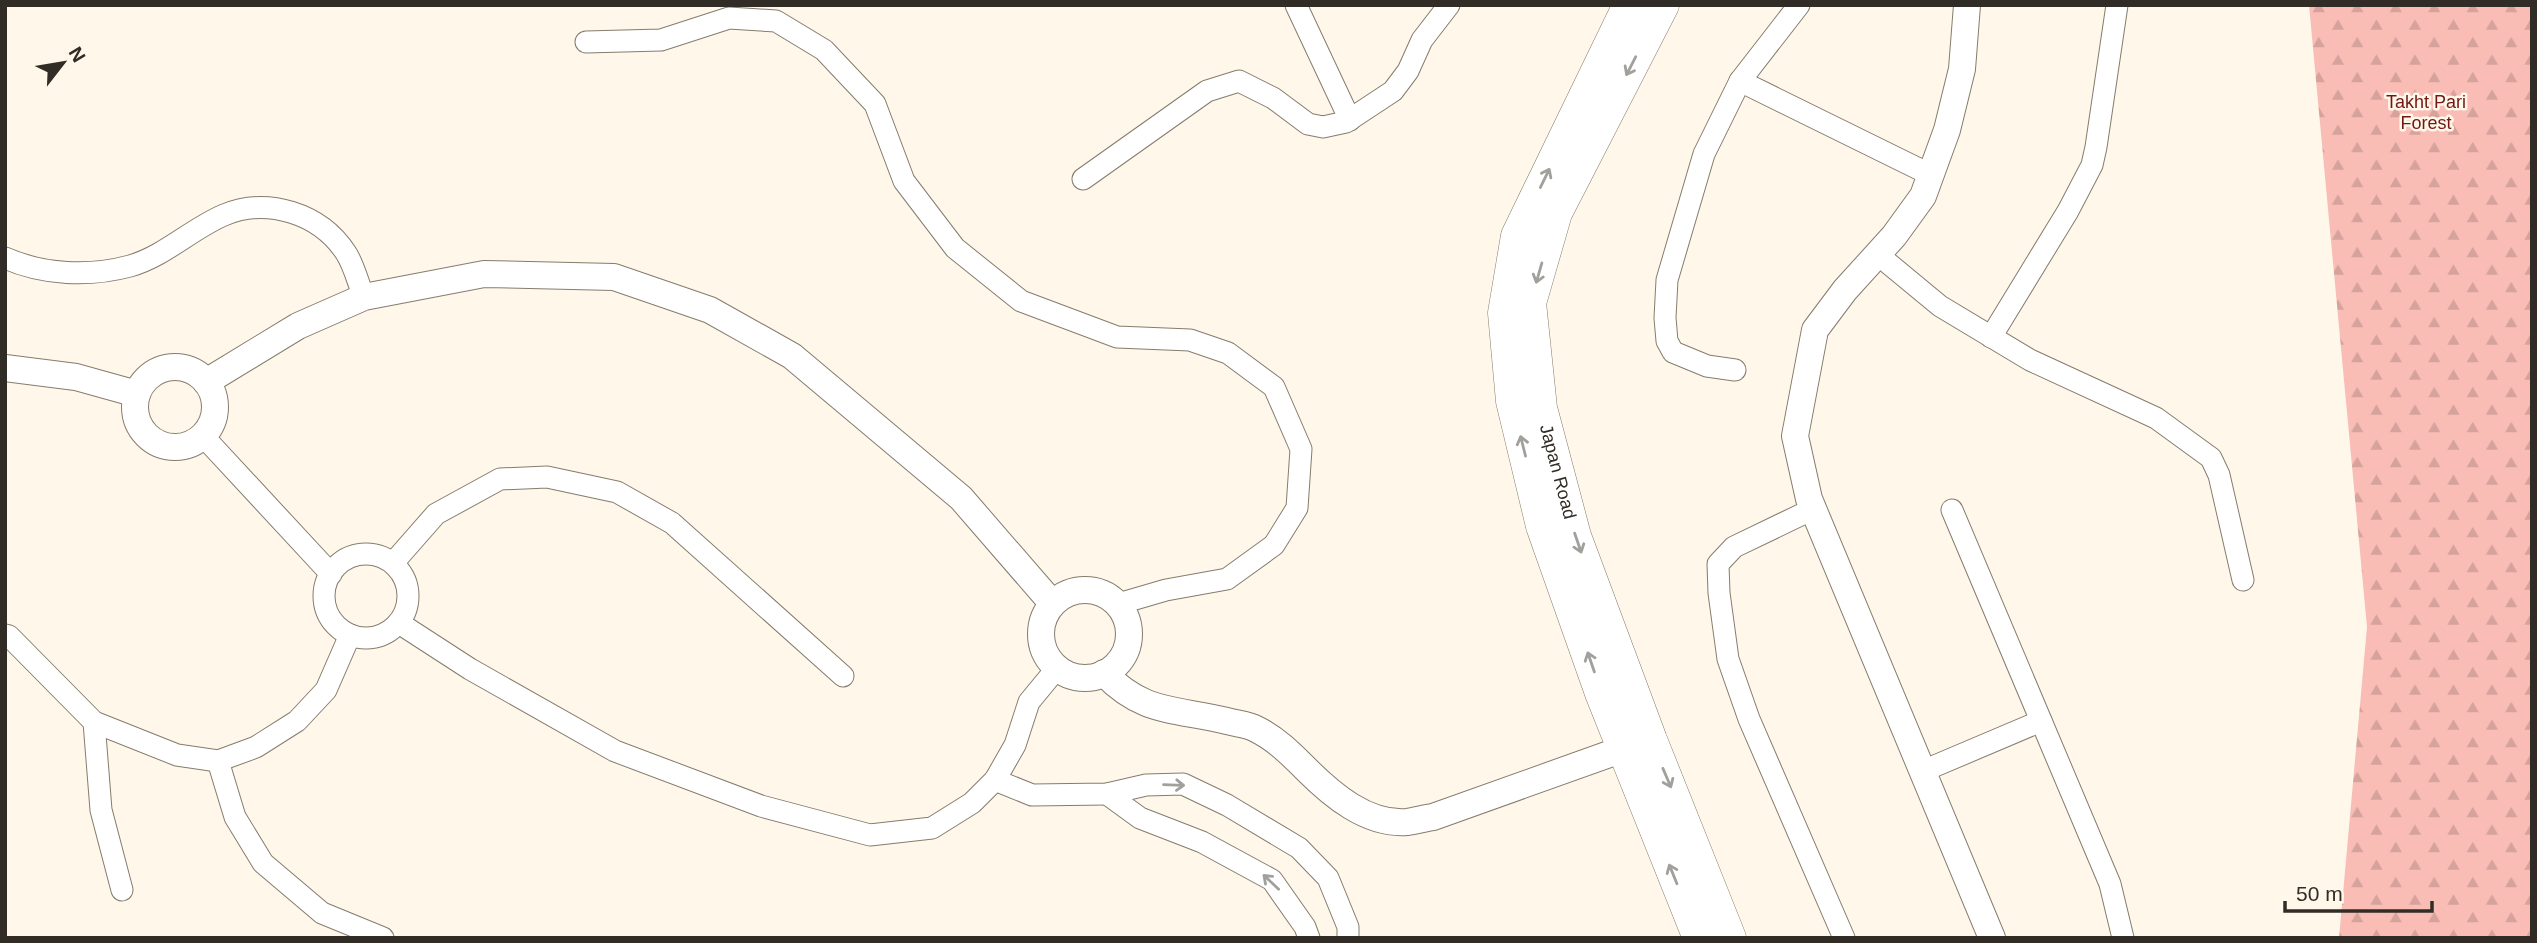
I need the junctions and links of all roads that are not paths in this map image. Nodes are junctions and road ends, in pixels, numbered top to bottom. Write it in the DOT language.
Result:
graph roads {
  1 [pos="1296,5"];
  2 [pos="1449,5"];
  3 [pos="1629,5"];
  4 [pos="1662,5"];
  5 [pos="1799,5"];
  6 [pos="1967,5"];
  7 [pos="2117,5"];
  8 [pos="586,42"];
  9 [pos="1740,81"];
  10 [pos="1350,120"];
  11 [pos="1931,175"];
  12 [pos="1083,179"];
  13 [pos="1877,254"];
  14 [pos="5,258"];
  15 [pos="364,297"];
  16 [pos="1991,337"];
  17 [pos="5,368"];
  18 [pos="1735,370"];
  19 [pos="206,382"];
  20 [pos="137,394"];
  21 [pos="203,436"];
  22 [pos="1814,509"];
  23 [pos="1952,510"];
  24 [pos="393,563"];
  25 [pos="331,574"];
  26 [pos="2243,580"];
  27 [pos="1052,603"];
  28 [pos="1118,604"];
  29 [pos="399,623"];
  30 [pos="5,635"];
  31 [pos="350,635"];
  32 [pos="1057,668"];
  33 [pos="1104,674"];
  34 [pos="843,676"];
  35 [pos="2041,721"];
  36 [pos="94,722"];
  37 [pos="1637,744"];
  38 [pos="218,761"];
  39 [pos="1923,771"];
  40 [pos="995,780"];
  41 [pos="1107,794"];
  42 [pos="122,890"];
  43 [pos="383,938"];
  44 [pos="1309,938"];
  45 [pos="1348,938"];
  46 [pos="1699,938"];
  47 [pos="1730,938"];
  48 [pos="1844,938"];
  49 [pos="1992,938"];
  50 [pos="2123,938"];
  1 -- 10 [label="street"];
  2 -- 10 [label="street"];
  37 -- 3 [label="main road, Japan Road, one-way"];
  4 -- 37 [label="main road, Japan Road, one-way"];
  5 -- 9 [label="street"];
  6 -- 11 [label="street"];
  7 -- 16 [label="street"];
  8 -- 28 [label="street"];
  9 -- 11 [label="street"];
  9 -- 18 [label="street"];
  10 -- 12 [label="street"];
  11 -- 13 [label="street"];
  13 -- 16 [label="street"];
  13 -- 22 [label="street"];
  14 -- 15 [label="street"];
  15 -- 19 [label="street"];
  15 -- 27 [label="street"];
  16 -- 26 [label="street"];
  17 -- 20 [label="street"];
  19 -- 20 [label="street"];
  19 -- 21 [label="street"];
  20 -- 21 [label="street"];
  21 -- 25 [label="street"];
  22 -- 39 [label="street"];
  22 -- 48 [label="street"];
  23 -- 35 [label="street"];
  24 -- 25 [label="street"];
  24 -- 29 [label="street"];
  24 -- 34 [label="street"];
  25 -- 31 [label="street"];
  27 -- 28 [label="street"];
  27 -- 32 [label="street"];
  28 -- 33 [label="street"];
  29 -- 31 [label="street"];
  29 -- 40 [label="street"];
  30 -- 36 [label="street"];
  31 -- 38 [label="street"];
  32 -- 33 [label="street"];
  32 -- 40 [label="street"];
  33 -- 37 [label="street"];
  35 -- 39 [label="street"];
  35 -- 50 [label="street"];
  36 -- 38 [label="street"];
  36 -- 42 [label="street"];
  46 -- 37 [label="main road, Japan Road, one-way"];
  37 -- 47 [label="main road, Japan Road, one-way"];
  38 -- 43 [label="street"];
  39 -- 49 [label="street"];
  40 -- 41 [label="street"];
  44 -- 41 [label="street, one-way"];
  41 -- 45 [label="street, one-way"];
}
